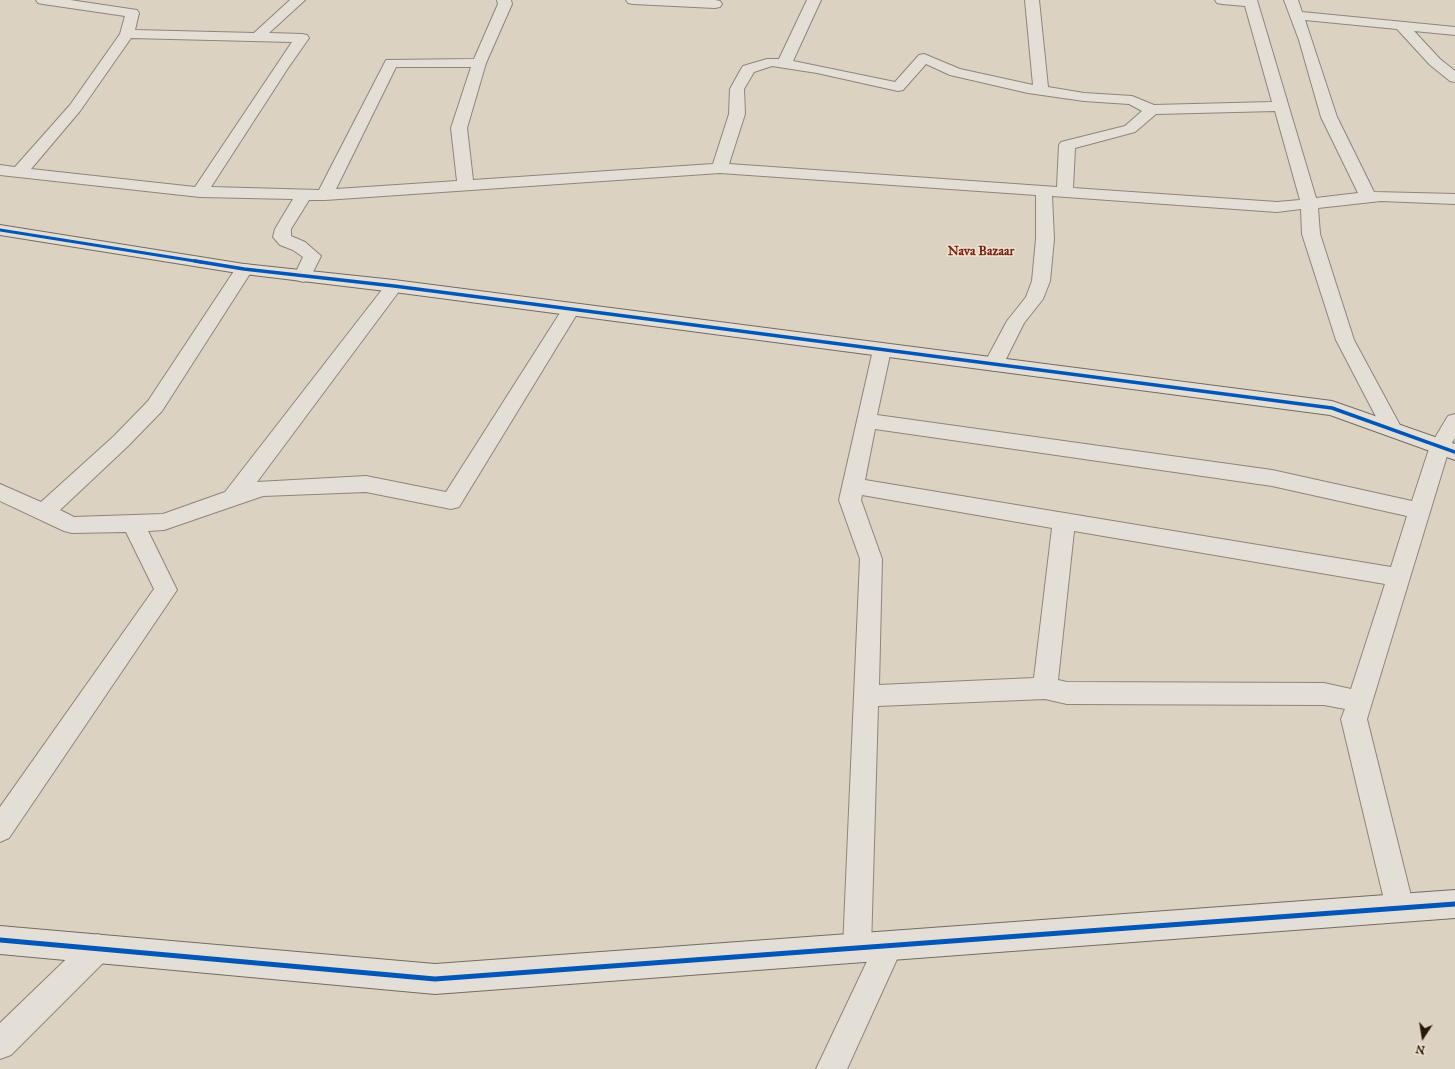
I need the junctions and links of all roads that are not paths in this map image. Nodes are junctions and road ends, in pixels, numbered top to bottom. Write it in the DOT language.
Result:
graph roads {
  1 [pos="43,0"];
  2 [pos="298,0"];
  3 [pos="504,0"];
  4 [pos="633,0"];
  5 [pos="814,0"];
  6 [pos="1032,0"];
  7 [pos="1222,0"];
  8 [pos="1291,0"];
  9 [pos="1250,1"];
  10 [pos="71,2"];
  11 [pos="715,4"];
  12 [pos="1296,15"];
  13 [pos="1401,25"];
  14 [pos="1455,31"];
  15 [pos="127,34"];
  16 [pos="257,37"];
  17 [pos="479,63"];
  18 [pos="784,64"];
  19 [pos="1455,78"];
  20 [pos="1041,91"];
  21 [pos="1280,106"];
  22 [pos="1152,110"];
  23 [pos="720,168"];
  24 [pos="0,170"];
  25 [pos="19,172"];
  26 [pos="465,186"];
  27 [pos="1044,190"];
  28 [pos="200,192"];
  29 [pos="1065,192"];
  30 [pos="304,194"];
  31 [pos="325,195"];
  32 [pos="1368,197"];
  33 [pos="1455,199"];
  34 [pos="1308,203"];
  35 [pos="0,230"];
  36 [pos="244,269"];
  37 [pos="303,276"];
  38 [pos="394,286"];
  39 [pos="570,310"];
  40 [pos="882,350"];
  41 [pos="994,364"];
  42 [pos="866,421"];
  43 [pos="1455,421"];
  44 [pos="1392,429"];
  45 [pos="1448,449"];
  46 [pos="853,486"];
  47 [pos="0,492"];
  48 [pos="233,498"];
  49 [pos="1420,511"];
  50 [pos="44,512"];
  51 [pos="1064,521"];
  52 [pos="133,523"];
  53 [pos="1399,577"];
  54 [pos="1045,688"];
  55 [pos="865,696"];
  56 [pos="1360,701"];
  57 [pos="0,829"];
  58 [pos="1455,904"];
  59 [pos="1400,908"];
  60 [pos="0,940"];
  61 [pos="889,946"];
  62 [pos="98,948"];
  63 [pos="857,948"];
  64 [pos="0,1044"];
  65 [pos="831,1069"];
  1 -- 10 [label="street"];
  2 -- 16 [label="street"];
  3 -- 17 [label="street"];
  4 -- 11 [label="street"];
  5 -- 18 [label="street"];
  6 -- 20 [label="street"];
  7 -- 9 [label="street"];
  8 -- 12 [label="street"];
  9 -- 21 [label="street"];
  10 -- 15 [label="street"];
  12 -- 13 [label="street"];
  12 -- 32 [label="street"];
  13 -- 14 [label="street"];
  13 -- 19 [label="street"];
  15 -- 16 [label="street"];
  15 -- 25 [label="street"];
  16 -- 28 [label="street"];
  17 -- 26 [label="street"];
  17 -- 31 [label="street"];
  18 -- 20 [label="street"];
  18 -- 23 [label="street"];
  20 -- 22 [label="street"];
  21 -- 22 [label="street"];
  21 -- 34 [label="street"];
  22 -- 29 [label="street"];
  23 -- 26 [label="street"];
  23 -- 27 [label="street"];
  24 -- 25 [label="street"];
  25 -- 28 [label="street"];
  26 -- 31 [label="street"];
  27 -- 29 [label="street"];
  27 -- 41 [label="street"];
  28 -- 30 [label="street"];
  29 -- 34 [label="street"];
  30 -- 31 [label="street"];
  30 -- 37 [label="street"];
  32 -- 33 [label="street"];
  32 -- 34 [label="street"];
  34 -- 44 [label="street"];
  35 -- 36 [label="street"];
  36 -- 37 [label="street"];
  36 -- 50 [label="street"];
  37 -- 38 [label="street"];
  38 -- 39 [label="street"];
  38 -- 48 [label="street"];
  39 -- 40 [label="street"];
  39 -- 48 [label="street"];
  40 -- 41 [label="street"];
  40 -- 42 [label="street"];
  41 -- 44 [label="street"];
  42 -- 46 [label="street"];
  42 -- 49 [label="street"];
  43 -- 45 [label="street"];
  44 -- 45 [label="street"];
  45 -- 49 [label="street"];
  46 -- 51 [label="street"];
  46 -- 55 [label="street"];
  47 -- 50 [label="street"];
  48 -- 52 [label="street"];
  49 -- 53 [label="street"];
  50 -- 52 [label="street"];
  51 -- 53 [label="street"];
  51 -- 54 [label="street"];
  52 -- 57 [label="street"];
  53 -- 56 [label="street"];
  54 -- 55 [label="street"];
  54 -- 56 [label="street"];
  55 -- 63 [label="street"];
  56 -- 59 [label="street"];
  58 -- 59 [label="street"];
  59 -- 61 [label="street"];
  60 -- 62 [label="street"];
  61 -- 63 [label="street"];
  61 -- 65 [label="street"];
  62 -- 63 [label="street"];
  62 -- 64 [label="street"];
}
